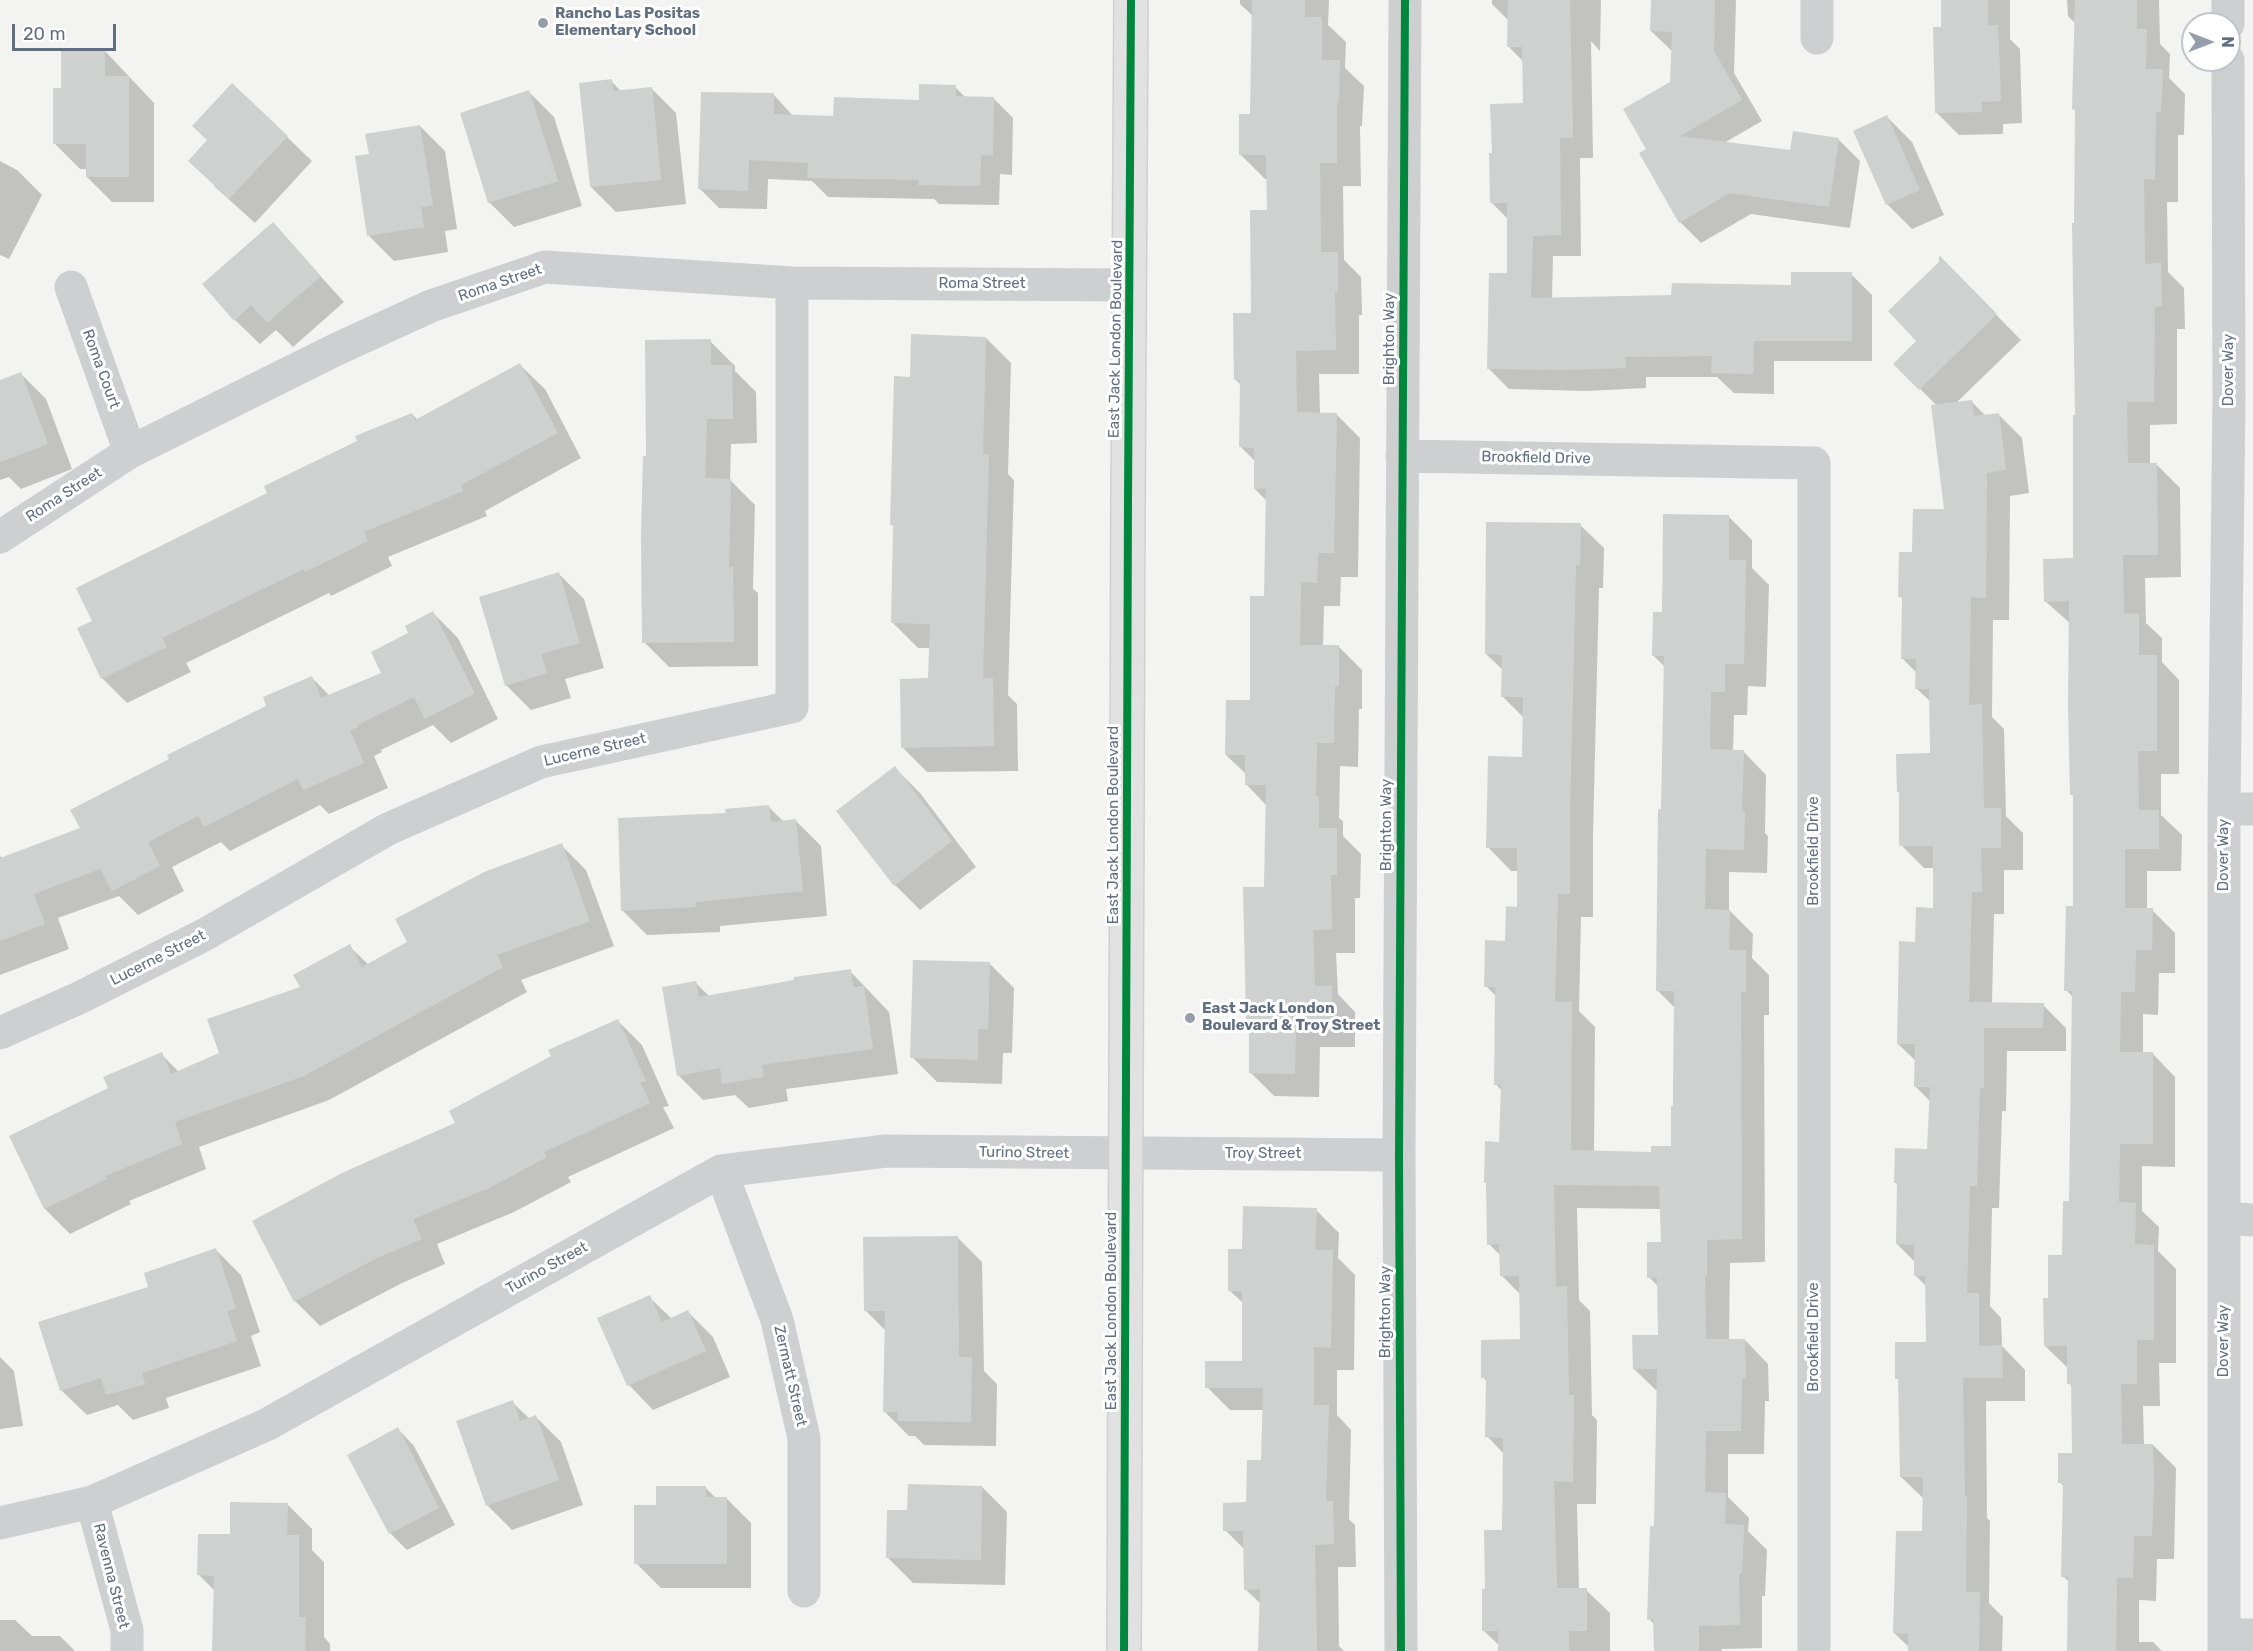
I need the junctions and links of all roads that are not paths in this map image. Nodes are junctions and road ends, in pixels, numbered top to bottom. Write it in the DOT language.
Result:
graph roads {
  1 [pos="1131,0"];
  2 [pos="1405,0"];
  3 [pos="1817,0"];
  4 [pos="1817,38"];
  5 [pos="2228,72"];
  6 [pos="792,283"];
  7 [pos="1130,285"];
  8 [pos="71,287"];
  9 [pos="2241,400"];
  10 [pos="130,452"];
  11 [pos="1402,456"];
  12 [pos="0,537"];
  13 [pos="2239,809"];
  14 [pos="0,1033"];
  15 [pos="1126,1154"];
  16 [pos="1399,1155"];
  17 [pos="721,1171"];
  18 [pos="2239,1219"];
  19 [pos="92,1502"];
  20 [pos="0,1523"];
  21 [pos="804,1592"];
  22 [pos="2234,1640"];
  23 [pos="126,1651"];
  24 [pos="1124,1651"];
  25 [pos="1401,1651"];
  26 [pos="1814,1651"];
  1 -- 7 [label="main road, East Jack London Boulevard"];
  2 -- 11 [label="street, Brighton Way"];
  3 -- 4 [label="street"];
  5 -- 9 [label="street, Dover Way"];
  6 -- 7 [label="street, Roma Street"];
  6 -- 10 [label="street, Roma Street"];
  6 -- 14 [label="street, Lucerne Street"];
  7 -- 15 [label="main road, East Jack London Boulevard"];
  8 -- 10 [label="street, Roma Court"];
  9 -- 13 [label="street, Dover Way"];
  10 -- 12 [label="street, Roma Street"];
  11 -- 16 [label="street, Brighton Way"];
  11 -- 26 [label="street, Brookfield Drive"];
  13 -- 18 [label="street, Dover Way"];
  15 -- 16 [label="street, Troy Street"];
  15 -- 17 [label="street, Turino Street"];
  15 -- 24 [label="main road, East Jack London Boulevard"];
  16 -- 25 [label="street, Brighton Way"];
  17 -- 19 [label="street, Turino Street"];
  17 -- 21 [label="street, Zermatt Street"];
  18 -- 22 [label="street, Dover Way"];
  19 -- 20 [label="street, Turino Street"];
  19 -- 23 [label="street, Ravenna Street"];
}
